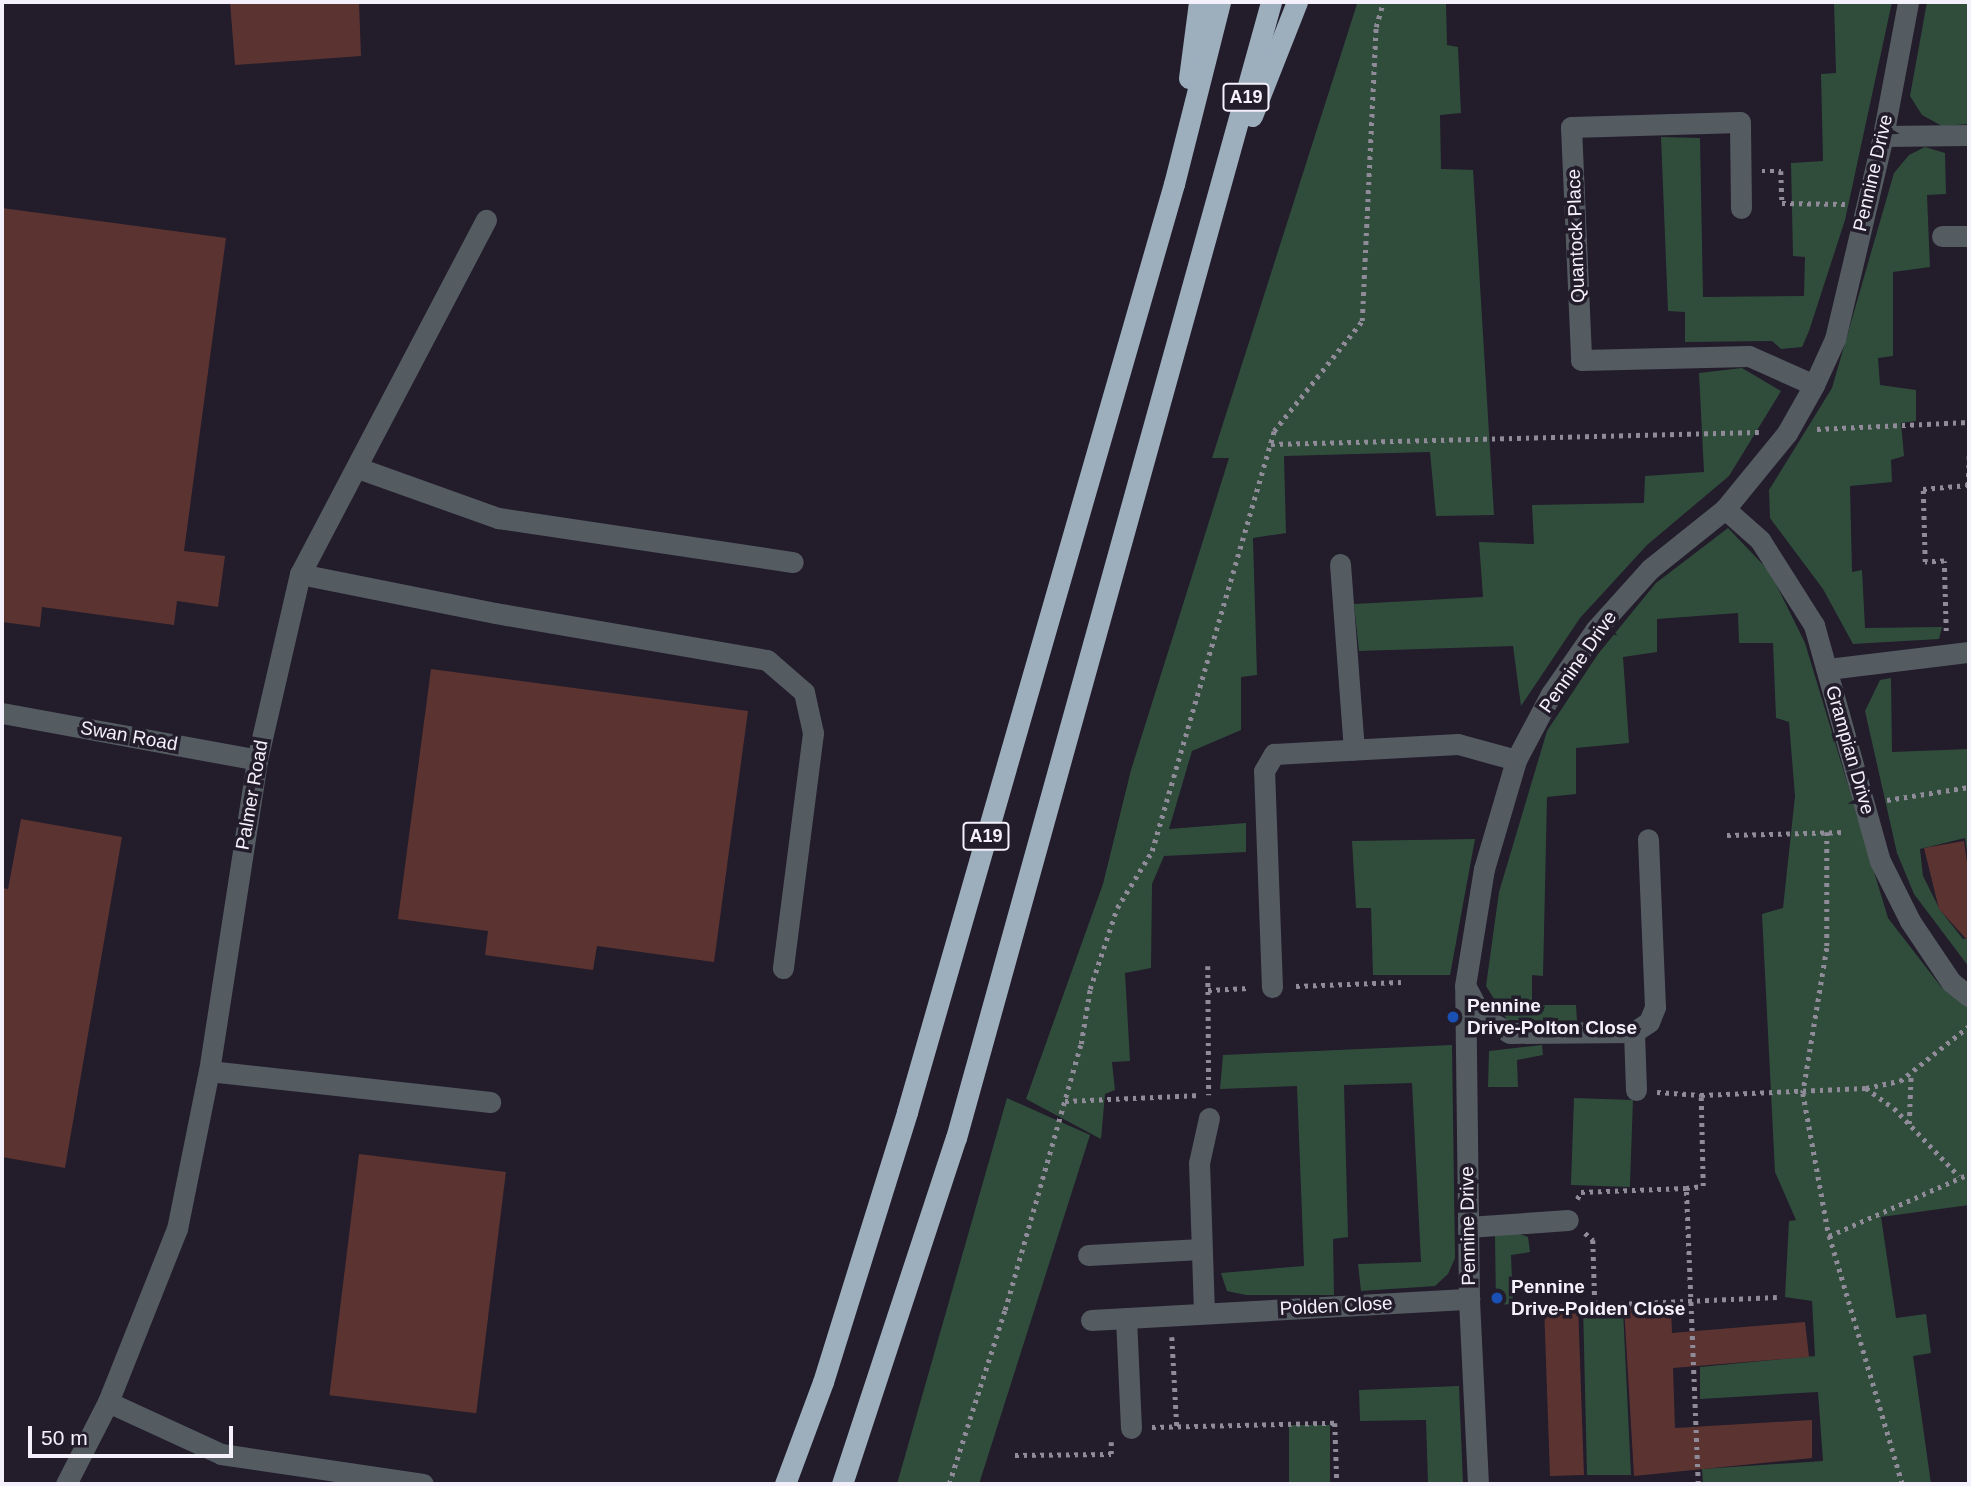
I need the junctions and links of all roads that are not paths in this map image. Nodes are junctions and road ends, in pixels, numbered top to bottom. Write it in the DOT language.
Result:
graph roads {
  1 [pos="1199,2"];
  2 [pos="1220,2"];
  3 [pos="1271,2"];
  4 [pos="1297,2"];
  5 [pos="1908,2"];
  6 [pos="1969,135"];
  7 [pos="1883,136"];
  8 [pos="1174,184"];
  9 [pos="1221,192"];
  10 [pos="1741,208"];
  11 [pos="486,220"];
  12 [pos="1942,236"];
  13 [pos="1969,236"];
  14 [pos="1814,385"];
  15 [pos="358,468"];
  16 [pos="1725,509"];
  17 [pos="793,562"];
  18 [pos="1340,564"];
  19 [pos="300,574"];
  20 [pos="1969,652"];
  21 [pos="1828,669"];
  22 [pos="2,713"];
  23 [pos="1354,749"];
  24 [pos="257,760"];
  25 [pos="1516,760"];
  26 [pos="1648,839"];
  27 [pos="783,968"];
  28 [pos="1465,986"];
  29 [pos="1272,987"];
  30 [pos="1969,996"];
  31 [pos="1634,1032"];
  32 [pos="209,1071"];
  33 [pos="1636,1090"];
  34 [pos="491,1102"];
  35 [pos="1209,1118"];
  36 [pos="1568,1220"];
  37 [pos="1468,1227"];
  38 [pos="1201,1248"];
  39 [pos="1088,1255"];
  40 [pos="1469,1299"];
  41 [pos="1204,1313"];
  42 [pos="1126,1318"];
  43 [pos="1091,1320"];
  44 [pos="108,1402"];
  45 [pos="1131,1428"];
  46 [pos="66,1484"];
  47 [pos="423,1484"];
  48 [pos="785,1484"];
  49 [pos="842,1484"];
  50 [pos="1478,1484"];
  1 -- 8 [label="highway"];
  2 -- 8 [label="highway, A19"];
  3 -- 9 [label="highway, A19"];
  4 -- 9 [label="highway"];
  5 -- 7 [label="street, Pennine Drive"];
  6 -- 7 [label="street"];
  7 -- 14 [label="street, Pennine Drive"];
  8 -- 48 [label="highway, A19"];
  9 -- 49 [label="highway, A19"];
  10 -- 14 [label="street, Quantock Place"];
  11 -- 15 [label="street, Palmer Road"];
  12 -- 13 [label="street"];
  14 -- 16 [label="street, Pennine Drive"];
  15 -- 17 [label="street"];
  15 -- 19 [label="street, Palmer Road"];
  16 -- 21 [label="street, Grampian Drive"];
  16 -- 25 [label="street, Pennine Drive"];
  18 -- 23 [label="street"];
  19 -- 24 [label="street, Palmer Road"];
  19 -- 27 [label="street"];
  20 -- 21 [label="street"];
  21 -- 30 [label="street, Grampian Drive"];
  22 -- 24 [label="street, Swan Road"];
  23 -- 25 [label="street"];
  23 -- 29 [label="street"];
  24 -- 32 [label="street, Palmer Road"];
  25 -- 28 [label="street, Pennine Drive"];
  26 -- 31 [label="street"];
  28 -- 31 [label="street"];
  28 -- 37 [label="street, Pennine Drive"];
  31 -- 33 [label="street"];
  32 -- 34 [label="street"];
  32 -- 44 [label="street, Palmer Road"];
  35 -- 38 [label="street"];
  36 -- 37 [label="street"];
  37 -- 40 [label="street, Pennine Drive"];
  38 -- 39 [label="street"];
  38 -- 41 [label="street"];
  40 -- 41 [label="street, Polden Close"];
  40 -- 50 [label="street, Pennine Drive"];
  41 -- 42 [label="street, Polden Close"];
  42 -- 43 [label="street, Polden Close"];
  42 -- 45 [label="street"];
  44 -- 46 [label="street"];
  44 -- 47 [label="street"];
}
